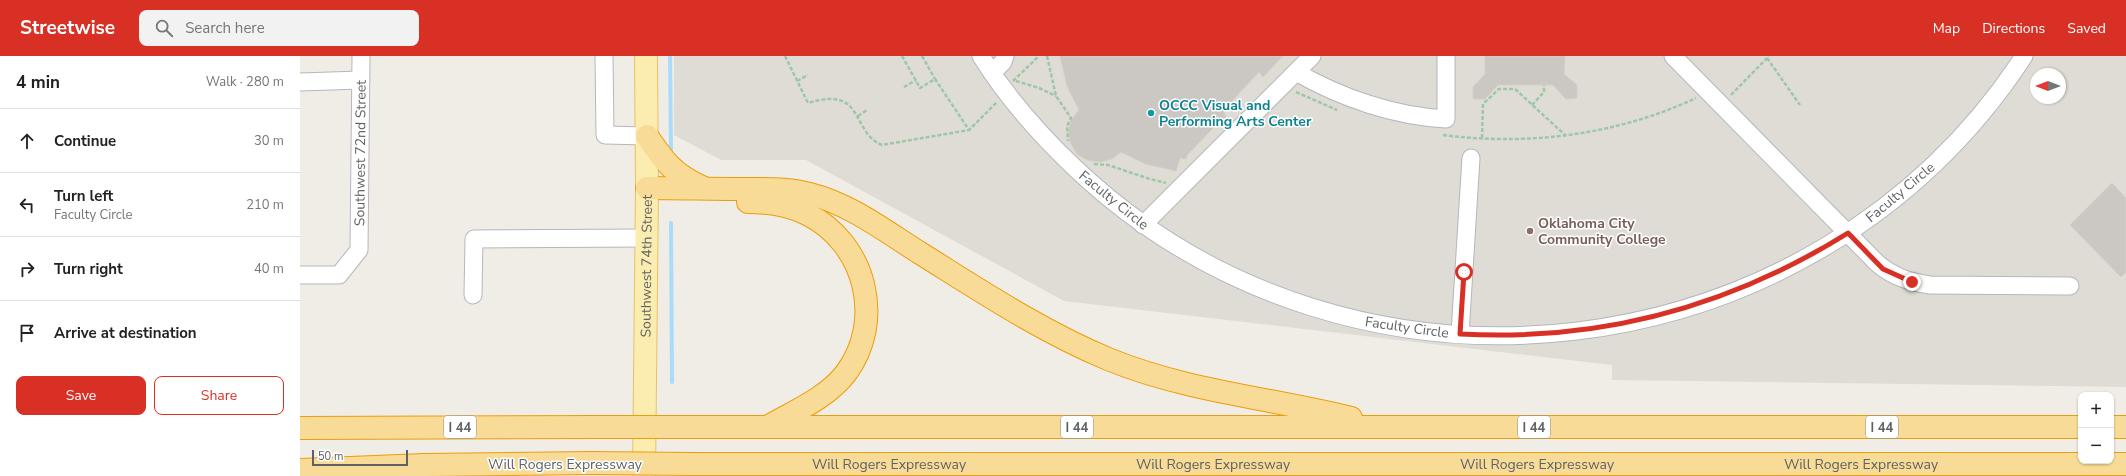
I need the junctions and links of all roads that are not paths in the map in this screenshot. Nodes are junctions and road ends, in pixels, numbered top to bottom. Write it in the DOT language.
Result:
graph roads {
  1 [pos="361,56"];
  2 [pos="604,56"];
  3 [pos="646,56"];
  4 [pos="981,56"];
  5 [pos="1005,56"];
  6 [pos="1312,56"];
  7 [pos="1446,56"];
  8 [pos="1673,56"];
  9 [pos="2024,56"];
  10 [pos="1296,72"];
  11 [pos="992,73"];
  12 [pos="362,80"];
  13 [pos="300,82"];
  14 [pos="647,136"];
  15 [pos="1471,158"];
  16 [pos="706,189"];
  17 [pos="647,195"];
  18 [pos="1143,225"];
  19 [pos="1848,233"];
  20 [pos="647,238"];
  21 [pos="300,275"];
  22 [pos="2070,286"];
  23 [pos="474,295"];
  24 [pos="1460,334"];
  25 [pos="307,427"];
  26 [pos="768,427"];
  27 [pos="1385,427"];
  28 [pos="2078,427"];
  29 [pos="2114,428"];
  30 [pos="2126,428"];
  31 [pos="1396,463"];
  32 [pos="783,464"];
  33 [pos="2126,464"];
  34 [pos="300,470"];
  35 [pos="644,476"];
  36 [pos="801,476"];
  37 [pos="1290,476"];
  1 -- 12 [label="street, Southwest 72nd Street"];
  2 -- 14 [label="street"];
  3 -- 14 [label="main road, Southwest 74th Street"];
  4 -- 11 [label="street, Faculty Circle"];
  5 -- 11 [label="street"];
  6 -- 10 [label="street"];
  7 -- 10 [label="street"];
  8 -- 19 [label="street"];
  9 -- 19 [label="street, Faculty Circle"];
  10 -- 18 [label="street"];
  11 -- 18 [label="street, Faculty Circle"];
  12 -- 13 [label="street"];
  12 -- 21 [label="street, Southwest 72nd Street"];
  14 -- 16 [label="highway"];
  14 -- 17 [label="main road, Southwest 74th Street"];
  15 -- 24 [label="street"];
  16 -- 17 [label="highway"];
  16 -- 27 [label="highway"];
  17 -- 20 [label="main road, Southwest 74th Street"];
  17 -- 26 [label="highway"];
  18 -- 24 [label="street, Faculty Circle"];
  19 -- 22 [label="street"];
  19 -- 24 [label="street, Faculty Circle"];
  20 -- 23 [label="street"];
  20 -- 35 [label="main road, Southwest 74th Street"];
  25 -- 26 [label="highway, I 44, bridge"];
  26 -- 27 [label="highway, I 44"];
  27 -- 28 [label="highway, I 44"];
  29 -- 30 [label="highway"];
  31 -- 32 [label="highway, Will Rogers Expressway"];
  31 -- 33 [label="highway, Will Rogers Expressway"];
  31 -- 37 [label="highway"];
  32 -- 34 [label="highway, Will Rogers Expressway, bridge"];
  32 -- 36 [label="highway"];
}
